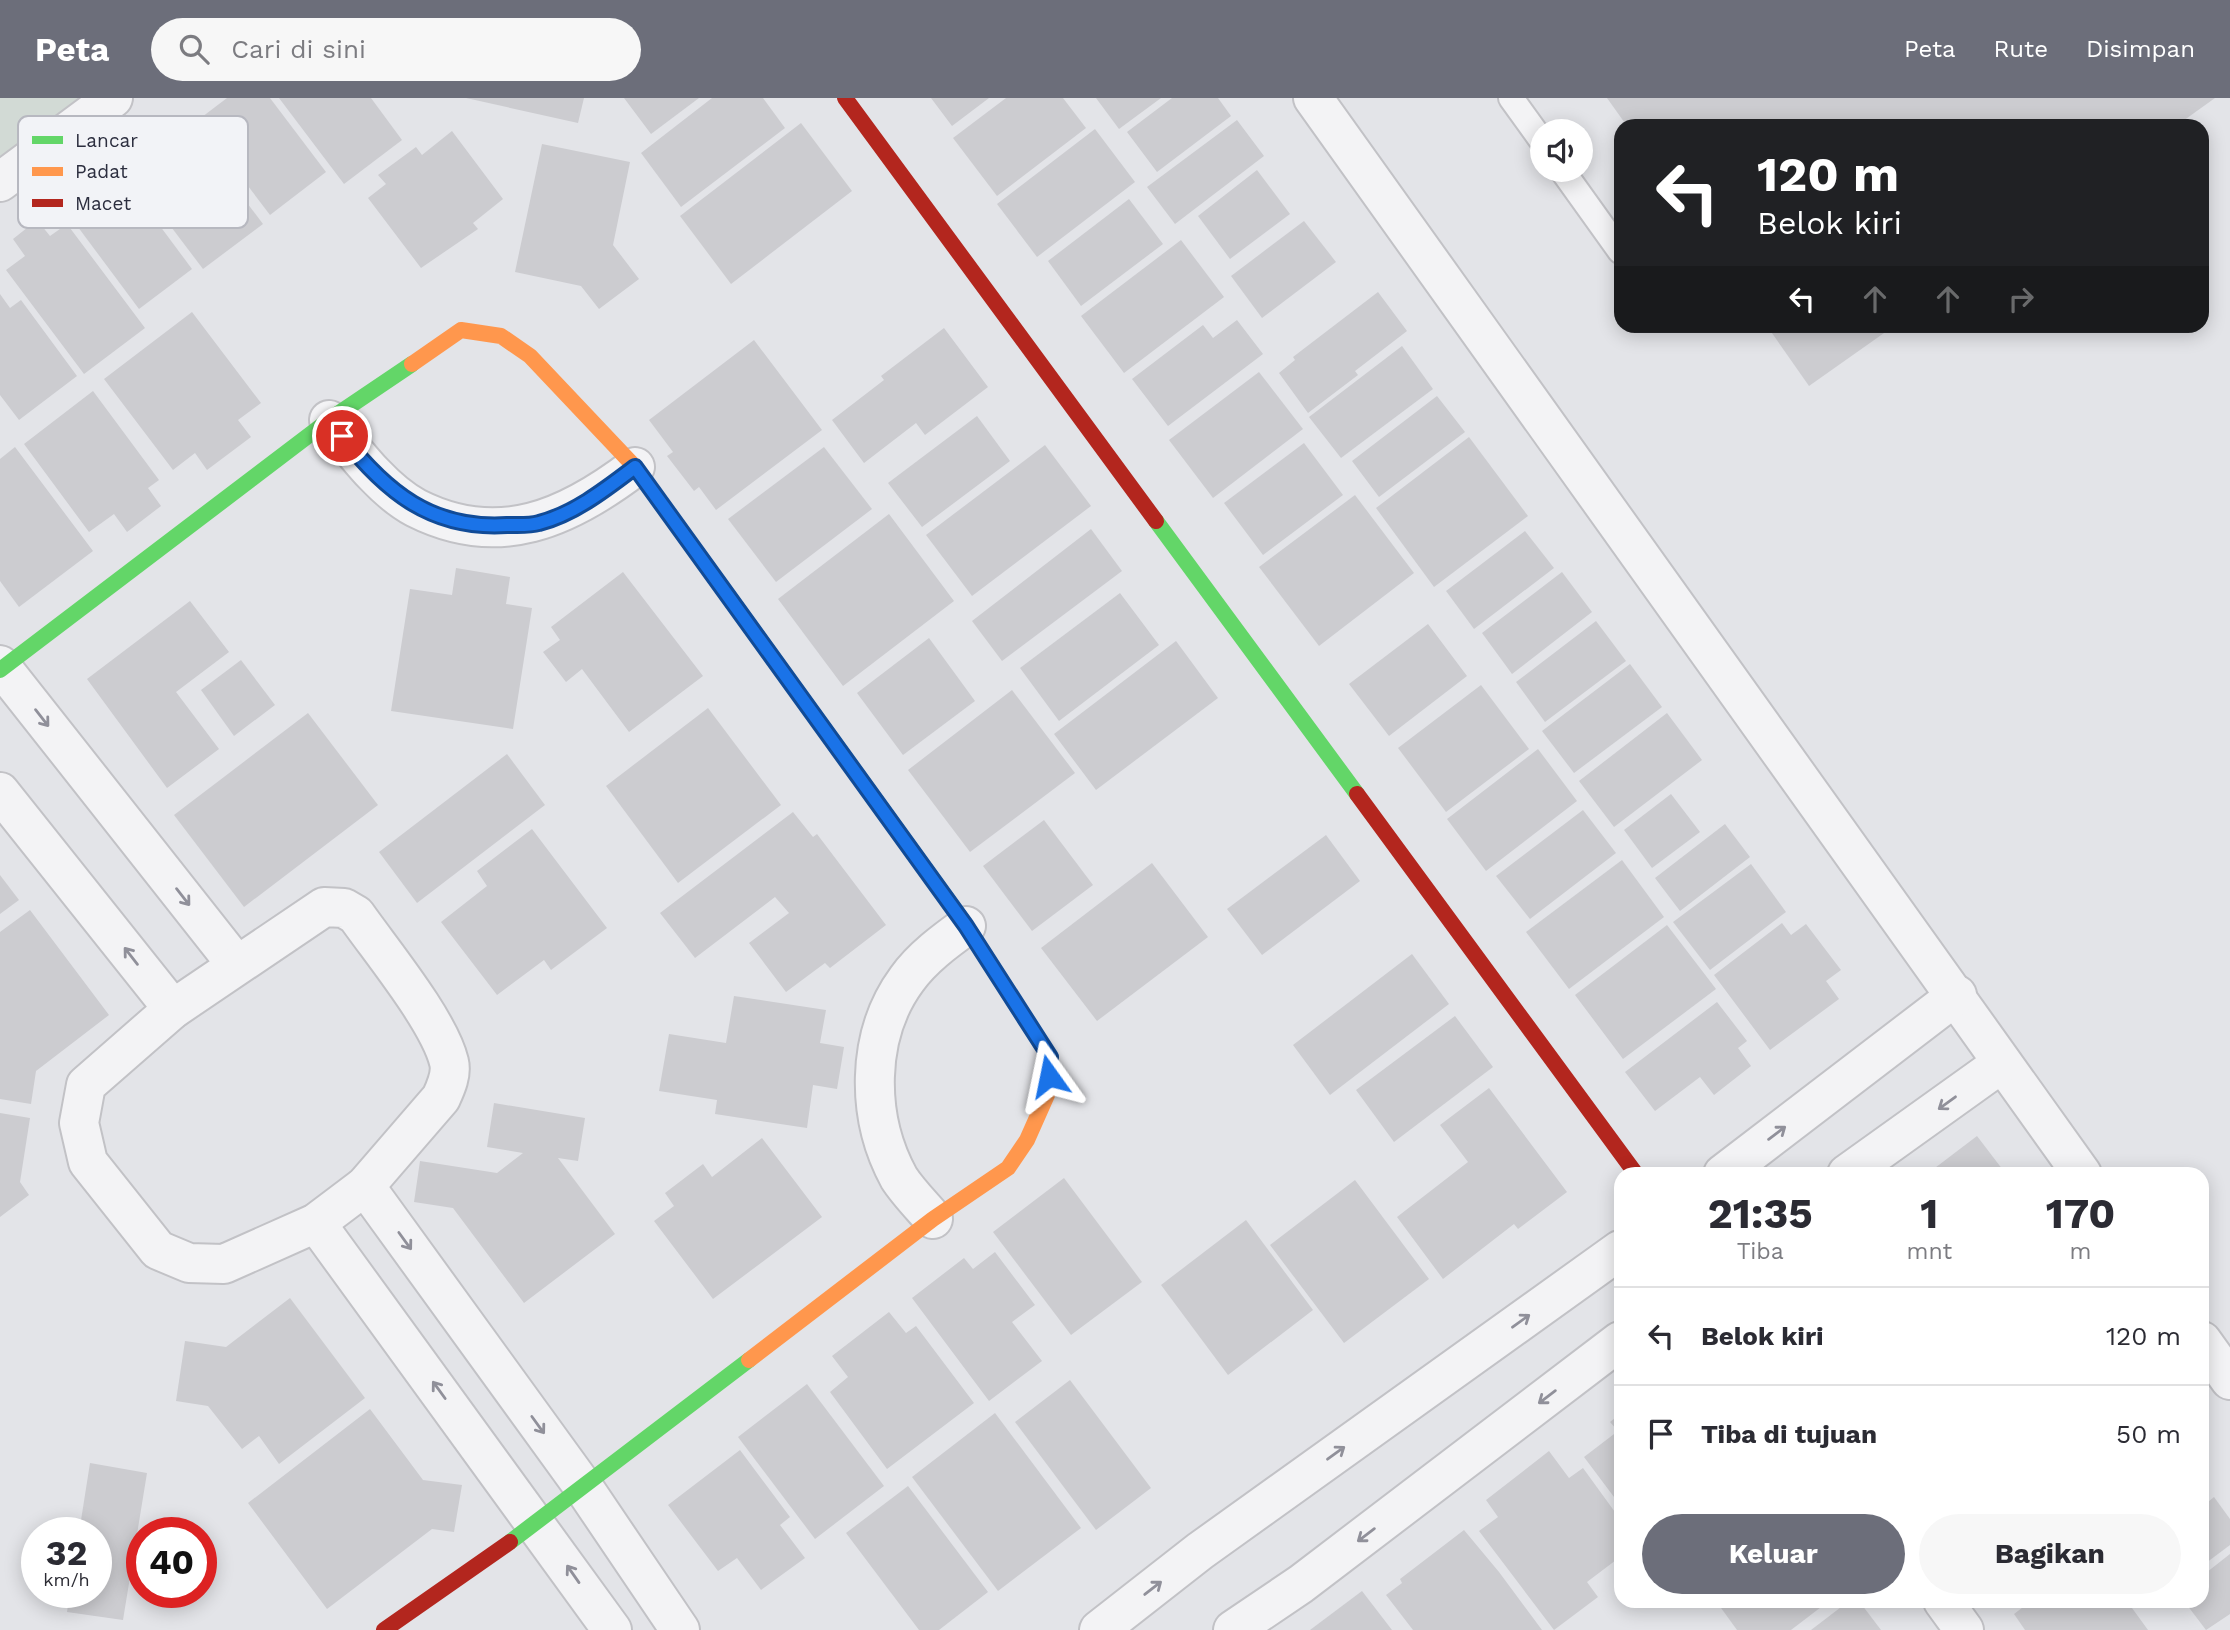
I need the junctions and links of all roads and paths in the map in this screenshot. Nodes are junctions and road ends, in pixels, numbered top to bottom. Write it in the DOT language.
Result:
graph roads {
  1 [pos="113,98"];
  2 [pos="845,98"];
  3 [pos="1313,98"];
  4 [pos="1511,98"];
  5 [pos="88,116"];
  6 [pos="1530,124"];
  7 [pos="18,168"];
  8 [pos="0,181"];
  9 [pos="1571,182"];
  10 [pos="1614,243"];
  11 [pos="329,420"];
  12 [pos="635,467"];
  13 [pos="1,667"];
  14 [pos="0,792"];
  15 [pos="966,926"];
  16 [pos="236,964"];
  17 [pos="1957,995"];
  18 [pos="173,1009"];
  19 [pos="2002,1063"];
  20 [pos="1631,1167"];
  21 [pos="1732,1167"];
  22 [pos="1857,1167"];
  23 [pos="2077,1167"];
  24 [pos="365,1186"];
  25 [pos="933,1219"];
  26 [pos="316,1223"];
  27 [pos="1614,1254"];
  28 [pos="1614,1346"];
  29 [pos="2209,1350"];
  30 [pos="2230,1380"];
  31 [pos="584,1488"];
  32 [pos="537,1523"];
  33 [pos="1948,1608"];
  34 [pos="384,1630"];
  35 [pos="612,1630"];
  36 [pos="680,1630"];
  37 [pos="1099,1630"];
  38 [pos="1233,1630"];
  39 [pos="1964,1630"];
  1 -- 5 [label="street"];
  2 -- 20 [label="street"];
  3 -- 17 [label="street"];
  4 -- 6 [label="lane"];
  7 -- 8 [label="street"];
  9 -- 10 [label="lane"];
  11 -- 12 [label="street"];
  11 -- 12 [label="street"];
  11 -- 13 [label="street"];
  12 -- 15 [label="street"];
  13 -- 16 [label="street, one-way"];
  18 -- 14 [label="street, one-way"];
  15 -- 25 [label="street"];
  15 -- 25 [label="street"];
  16 -- 18 [label="street"];
  16 -- 24 [label="street"];
  17 -- 19 [label="street"];
  21 -- 17 [label="street, one-way"];
  18 -- 26 [label="street"];
  19 -- 22 [label="street, one-way"];
  19 -- 23 [label="street"];
  24 -- 26 [label="street"];
  24 -- 31 [label="street, one-way"];
  25 -- 31 [label="street"];
  32 -- 26 [label="street, one-way"];
  37 -- 27 [label="street, one-way"];
  28 -- 38 [label="street, one-way"];
  29 -- 30 [label="street"];
  31 -- 32 [label="street"];
  31 -- 36 [label="street"];
  32 -- 34 [label="street"];
  35 -- 32 [label="street, one-way"];
  33 -- 39 [label="street"];
}
